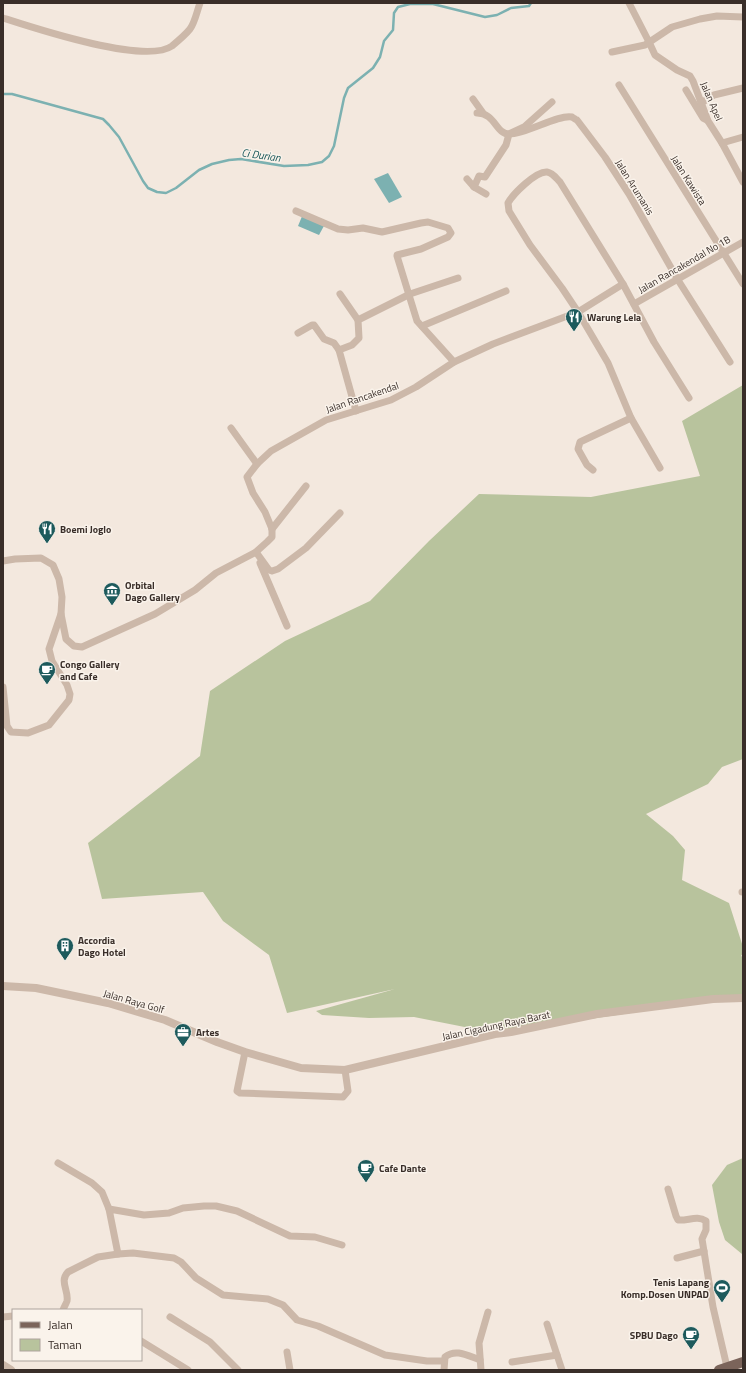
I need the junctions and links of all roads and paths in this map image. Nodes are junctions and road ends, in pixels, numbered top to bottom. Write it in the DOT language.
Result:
graph roads {
  1 [pos="200,3"];
  2 [pos="629,3"];
  3 [pos="743,17"];
  4 [pos="3,18"];
  5 [pos="650,42"];
  6 [pos="612,52"];
  7 [pos="620,85"];
  8 [pos="743,88"];
  9 [pos="686,90"];
  10 [pos="473,99"];
  11 [pos="552,102"];
  12 [pos="702,103"];
  13 [pos="708,121"];
  14 [pos="509,134"];
  15 [pos="743,137"];
  16 [pos="722,143"];
  17 [pos="467,179"];
  18 [pos="743,182"];
  19 [pos="474,187"];
  20 [pos="486,194"];
  21 [pos="296,211"];
  22 [pos="743,242"];
  23 [pos="723,254"];
  24 [pos="458,278"];
  25 [pos="678,280"];
  26 [pos="624,284"];
  27 [pos="743,284"];
  28 [pos="506,291"];
  29 [pos="340,294"];
  30 [pos="410,294"];
  31 [pos="634,304"];
  32 [pos="578,312"];
  33 [pos="358,320"];
  34 [pos="422,326"];
  35 [pos="298,333"];
  36 [pos="339,350"];
  37 [pos="454,362"];
  38 [pos="730,362"];
  39 [pos="689,398"];
  40 [pos="356,411"];
  41 [pos="631,418"];
  42 [pos="230,428"];
  43 [pos="257,464"];
  44 [pos="660,468"];
  45 [pos="593,470"];
  46 [pos="306,486"];
  47 [pos="340,513"];
  48 [pos="272,528"];
  49 [pos="254,553"];
  50 [pos="3,561"];
  51 [pos="61,614"];
  52 [pos="287,626"];
  53 [pos="3,687"];
  54 [pos="3,986"];
  55 [pos="743,998"];
  56 [pos="245,1052"];
  57 [pos="255,1055"];
  58 [pos="345,1070"];
  59 [pos="58,1163"];
  60 [pos="668,1189"];
  61 [pos="109,1209"];
  62 [pos="342,1245"];
  63 [pos="704,1251"];
  64 [pos="118,1254"];
  65 [pos="677,1258"];
  66 [pos="64,1309"];
  67 [pos="488,1312"];
  68 [pos="170,1318"];
  69 [pos="547,1324"];
  70 [pos="142,1342"];
  71 [pos="287,1352"];
  72 [pos="557,1354"];
  73 [pos="480,1360"];
  74 [pos="444,1361"];
  75 [pos="512,1362"];
  76 [pos="743,1362"];
  77 [pos="3,1365"];
  78 [pos="723,1368"];
  79 [pos="11,1370"];
  80 [pos="188,1370"];
  81 [pos="238,1370"];
  82 [pos="290,1370"];
  83 [pos="444,1370"];
  84 [pos="481,1370"];
  85 [pos="562,1370"];
  1 -- 4 [label="street"];
  2 -- 5 [label="street, Jalan Apel"];
  3 -- 5 [label="street"];
  5 -- 6 [label="street"];
  5 -- 12 [label="street, Jalan Apel"];
  7 -- 23 [label="street, Jalan Kawista"];
  8 -- 12 [label="street"];
  9 -- 13 [label="street"];
  10 -- 14 [label="street"];
  11 -- 14 [label="street"];
  12 -- 13 [label="street, Jalan Apel"];
  13 -- 16 [label="street, Jalan Apel"];
  14 -- 19 [label="street"];
  14 -- 25 [label="street, Jalan Arumanis"];
  15 -- 16 [label="street"];
  16 -- 18 [label="street, Jalan Apel"];
  17 -- 19 [label="street"];
  19 -- 20 [label="street"];
  21 -- 30 [label="street"];
  22 -- 23 [label="street, Jalan Rancakendal No 1B"];
  23 -- 25 [label="street, Jalan Rancakendal No 1B"];
  23 -- 27 [label="street, Jalan Kawista"];
  24 -- 30 [label="street"];
  25 -- 31 [label="street, Jalan Rancakendal No 1B"];
  25 -- 38 [label="street, Jalan Arumanis"];
  26 -- 31 [label="street"];
  26 -- 32 [label="street, Jalan Rancakendal"];
  26 -- 32 [label="street"];
  28 -- 34 [label="street"];
  29 -- 33 [label="street"];
  30 -- 33 [label="street"];
  30 -- 34 [label="street"];
  31 -- 39 [label="street"];
  32 -- 37 [label="street, Jalan Rancakendal"];
  32 -- 41 [label="street"];
  33 -- 36 [label="street"];
  34 -- 37 [label="street"];
  35 -- 36 [label="street"];
  36 -- 40 [label="street"];
  37 -- 40 [label="street, Jalan Rancakendal"];
  40 -- 43 [label="street, Jalan Rancakendal"];
  41 -- 44 [label="street"];
  41 -- 45 [label="street"];
  42 -- 43 [label="street"];
  43 -- 48 [label="street, Jalan Rancakendal"];
  46 -- 48 [label="street"];
  47 -- 49 [label="street"];
  48 -- 49 [label="street"];
  49 -- 51 [label="street"];
  49 -- 52 [label="street"];
  50 -- 51 [label="street"];
  51 -- 53 [label="street"];
  54 -- 56 [label="street, Jalan Raya Golf"];
  55 -- 58 [label="street, Jalan Cigadung Raya Barat"];
  56 -- 57 [label="street, Jalan Raya Golf"];
  56 -- 58 [label="street"];
  57 -- 58 [label="street, Jalan Cigadung Raya Barat"];
  59 -- 61 [label="street"];
  60 -- 63 [label="street"];
  61 -- 62 [label="street"];
  61 -- 64 [label="street"];
  63 -- 65 [label="street"];
  63 -- 78 [label="street"];
  64 -- 66 [label="street"];
  64 -- 74 [label="street"];
  67 -- 73 [label="street"];
  68 -- 81 [label="street"];
  69 -- 72 [label="street"];
  70 -- 80 [label="street"];
  71 -- 82 [label="street"];
  72 -- 75 [label="street"];
  72 -- 85 [label="street"];
  73 -- 74 [label="street"];
  73 -- 84 [label="street"];
  74 -- 83 [label="street"];
  76 -- 78 [label="main road"];
  77 -- 79 [label="street"];
}
